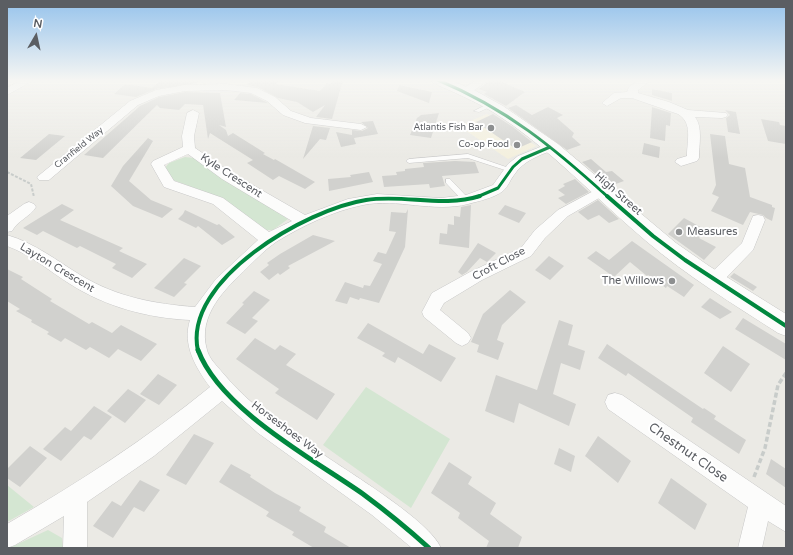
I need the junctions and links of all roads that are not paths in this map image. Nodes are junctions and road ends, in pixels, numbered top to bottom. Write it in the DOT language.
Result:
graph roads {
  1 [pos="130,106"];
  2 [pos="279,106"];
  3 [pos="484,106"];
  4 [pos="664,106"];
  5 [pos="193,113"];
  6 [pos="687,114"];
  7 [pos="722,115"];
  8 [pos="361,127"];
  9 [pos="550,147"];
  10 [pos="189,149"];
  11 [pos="409,161"];
  12 [pos="681,162"];
  13 [pos="510,170"];
  14 [pos="44,177"];
  15 [pos="448,181"];
  16 [pos="601,191"];
  17 [pos="466,200"];
  18 [pos="29,207"];
  19 [pos="758,220"];
  20 [pos="304,221"];
  21 [pos="7,227"];
  22 [pos="7,240"];
  23 [pos="269,240"];
  24 [pos="714,280"];
  25 [pos="200,314"];
  26 [pos="786,326"];
  27 [pos="462,338"];
  28 [pos="223,388"];
  29 [pos="616,402"];
  30 [pos="76,497"];
  31 [pos="753,498"];
  32 [pos="786,520"];
  33 [pos="7,537"];
  34 [pos="76,548"];
  35 [pos="429,548"];
  36 [pos="750,548"];
  1 -- 14 [label="street, Cranfield Way"];
  2 -- 8 [label="street, Cranfield Way"];
  3 -- 9 [label="street, High Street"];
  4 -- 6 [label="street"];
  5 -- 10 [label="street, Kyle Crescent"];
  6 -- 7 [label="street"];
  6 -- 12 [label="street"];
  9 -- 13 [label="street, Horseshoes Way"];
  9 -- 16 [label="street, High Street"];
  10 -- 20 [label="street, Kyle Crescent"];
  10 -- 23 [label="street"];
  11 -- 13 [label="lane"];
  13 -- 17 [label="street, Horseshoes Way"];
  15 -- 17 [label="lane"];
  16 -- 24 [label="street, High Street"];
  16 -- 27 [label="street, Croft Close"];
  17 -- 20 [label="street, Horseshoes Way"];
  18 -- 21 [label="street"];
  19 -- 24 [label="street"];
  20 -- 23 [label="street, Horseshoes Way"];
  22 -- 25 [label="street, Layton Crescent"];
  23 -- 25 [label="street, Horseshoes Way"];
  24 -- 26 [label="street, High Street"];
  25 -- 28 [label="street, Horseshoes Way"];
  28 -- 30 [label="street"];
  28 -- 35 [label="street, Horseshoes Way"];
  29 -- 31 [label="street, Chestnut Close"];
  30 -- 33 [label="street"];
  30 -- 34 [label="street"];
  31 -- 32 [label="street, Chestnut Close"];
  31 -- 36 [label="street"];
}
